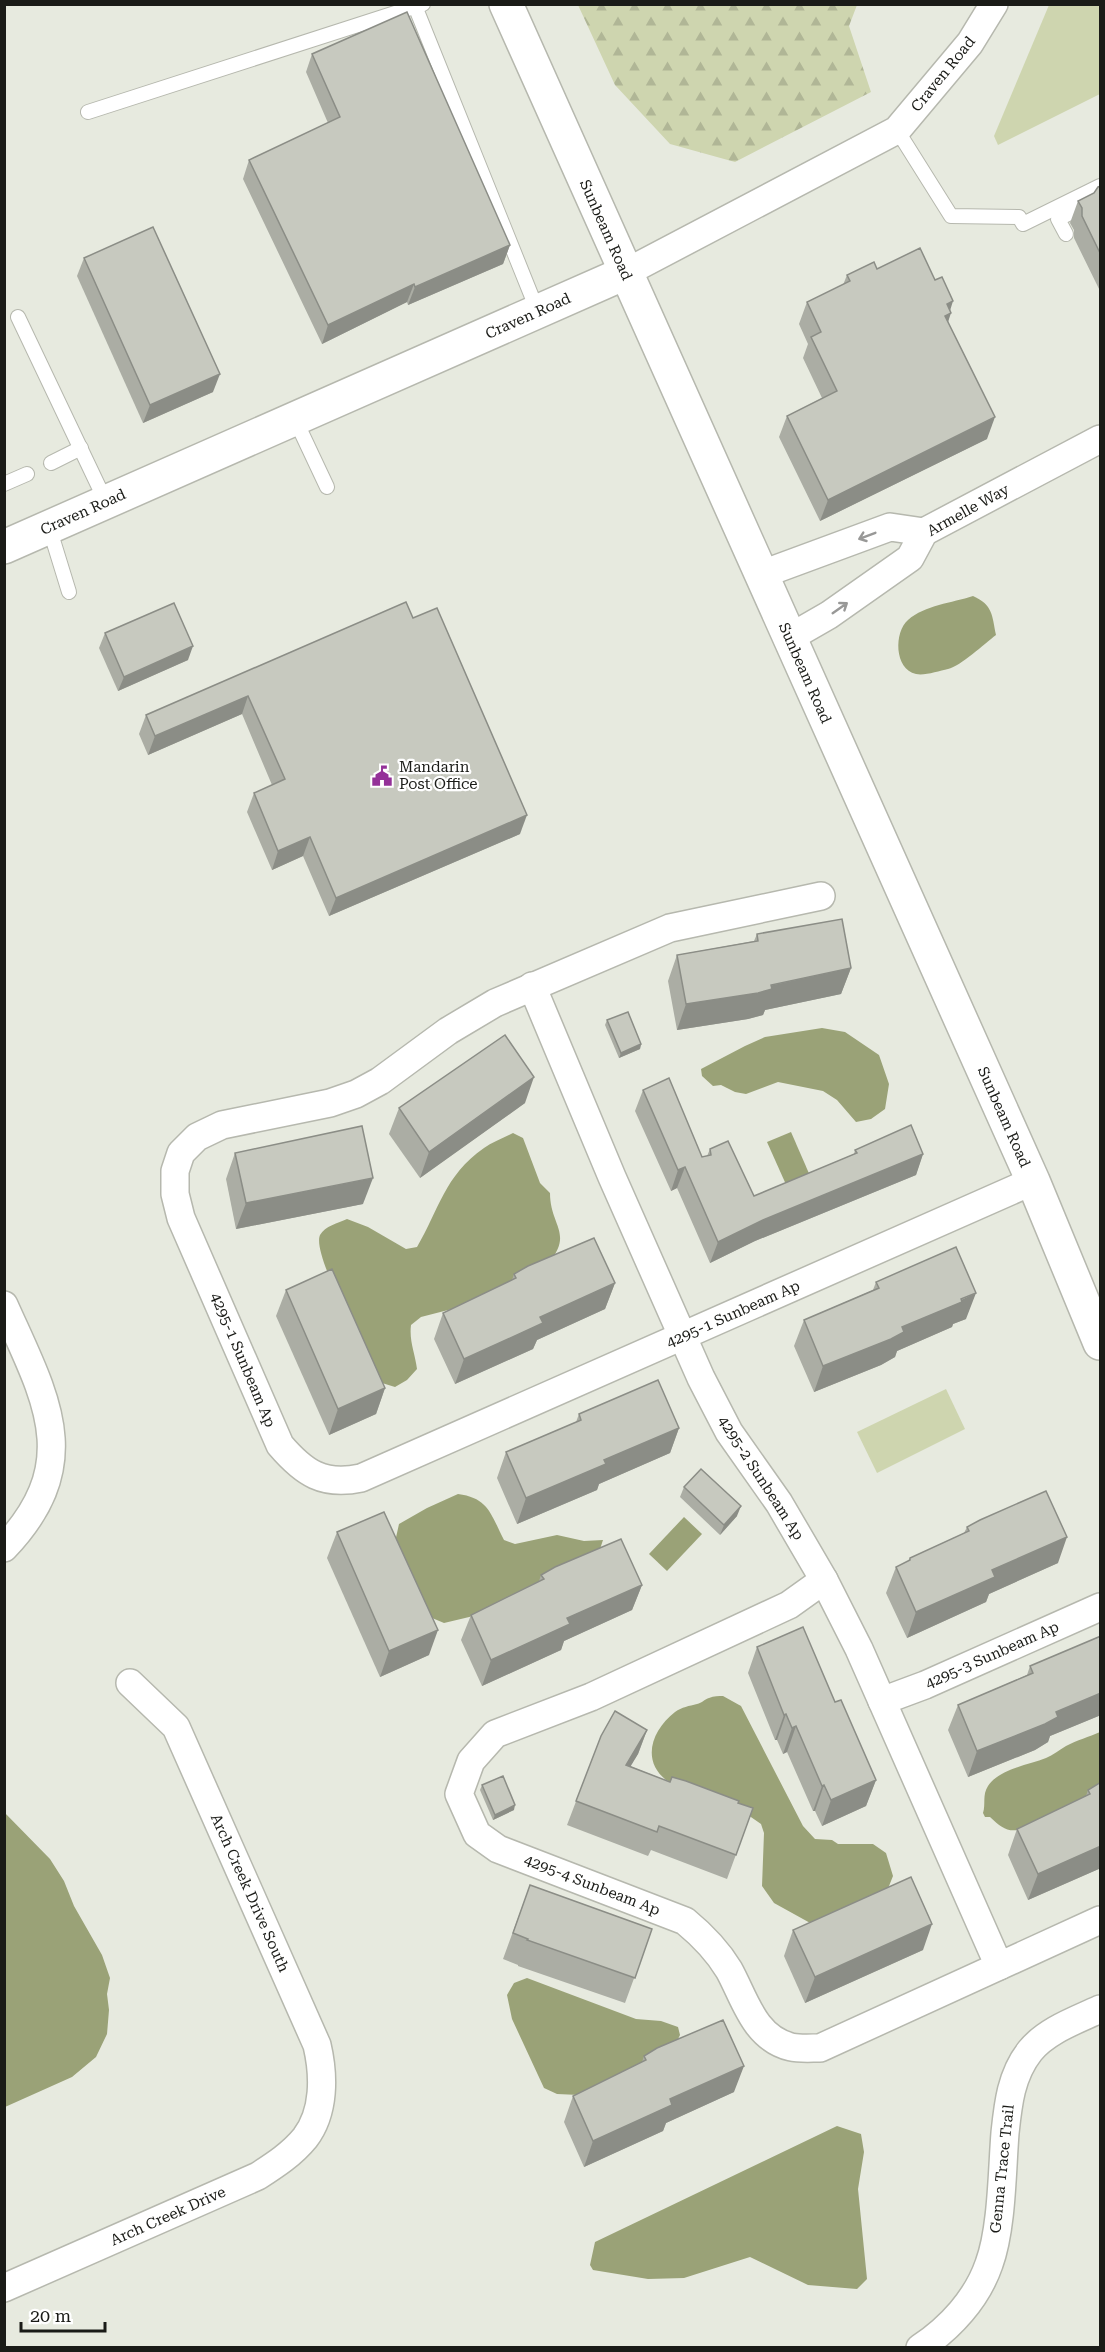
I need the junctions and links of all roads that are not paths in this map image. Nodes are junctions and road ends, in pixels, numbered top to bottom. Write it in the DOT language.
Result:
graph roads {
  1 [pos="506,4"];
  2 [pos="994,4"];
  3 [pos="419,5"];
  4 [pos="88,112"];
  5 [pos="897,130"];
  6 [pos="1101,186"];
  7 [pos="1081,206"];
  8 [pos="1066,234"];
  9 [pos="625,273"];
  10 [pos="538,312"];
  11 [pos="18,317"];
  12 [pos="295,419"];
  13 [pos="1101,439"];
  14 [pos="81,448"];
  15 [pos="51,463"];
  16 [pos="27,474"];
  17 [pos="4,484"];
  18 [pos="327,487"];
  19 [pos="106,502"];
  20 [pos="49,527"];
  21 [pos="924,532"];
  22 [pos="6,544"];
  23 [pos="760,575"];
  24 [pos="69,592"];
  25 [pos="789,638"];
  26 [pos="821,896"];
  27 [pos="532,986"];
  28 [pos="1033,1181"];
  29 [pos="4,1305"];
  30 [pos="683,1336"];
  31 [pos="1101,1343"];
  32 [pos="4,1548"];
  33 [pos="824,1580"];
  34 [pos="1101,1607"];
  35 [pos="130,1683"];
  36 [pos="882,1701"];
  37 [pos="1101,1920"];
  38 [pos="999,1966"];
  39 [pos="1101,2009"];
  40 [pos="313,2121"];
  41 [pos="4,2288"];
  42 [pos="920,2348"];
  1 -- 9 [label="street, Sunbeam Road"];
  2 -- 5 [label="street, Craven Road"];
  3 -- 4 [label="lane"];
  3 -- 10 [label="lane"];
  5 -- 7 [label="lane"];
  5 -- 9 [label="street, Craven Road"];
  6 -- 7 [label="lane"];
  7 -- 8 [label="lane"];
  9 -- 10 [label="street, Craven Road"];
  9 -- 23 [label="street, Sunbeam Road"];
  10 -- 12 [label="street, Craven Road"];
  11 -- 14 [label="lane"];
  12 -- 18 [label="lane"];
  12 -- 19 [label="street, Craven Road"];
  13 -- 21 [label="street, Armelle Way"];
  14 -- 15 [label="lane"];
  14 -- 19 [label="lane"];
  16 -- 17 [label="lane"];
  19 -- 20 [label="street, Craven Road"];
  20 -- 22 [label="street, Craven Road"];
  20 -- 24 [label="lane"];
  21 -- 23 [label="street, one-way"];
  25 -- 21 [label="street, Armelle Way, one-way"];
  23 -- 25 [label="street, Sunbeam Road"];
  25 -- 28 [label="street, Sunbeam Road"];
  26 -- 27 [label="street, 4295-1 Sunbeam Ap"];
  27 -- 30 [label="street, 4295-2 Sunbeam Ap"];
  27 -- 30 [label="street, 4295-1 Sunbeam Ap"];
  28 -- 30 [label="street, 4295-1 Sunbeam Ap"];
  28 -- 31 [label="street, Sunbeam Road"];
  29 -- 32 [label="street"];
  30 -- 33 [label="street, 4295-2 Sunbeam Ap"];
  33 -- 36 [label="street, 4295-2 Sunbeam Ap"];
  33 -- 38 [label="street, 4295-4 Sunbeam Ap"];
  34 -- 36 [label="street, 4295-3 Sunbeam Ap"];
  35 -- 40 [label="street, Arch Creek Drive South"];
  36 -- 38 [label="street, 4295-2 Sunbeam Ap"];
  37 -- 38 [label="street, 4295-4 Sunbeam Ap"];
  39 -- 42 [label="street, Genna Trace Trail"];
  40 -- 41 [label="street, Arch Creek Drive"];
}
